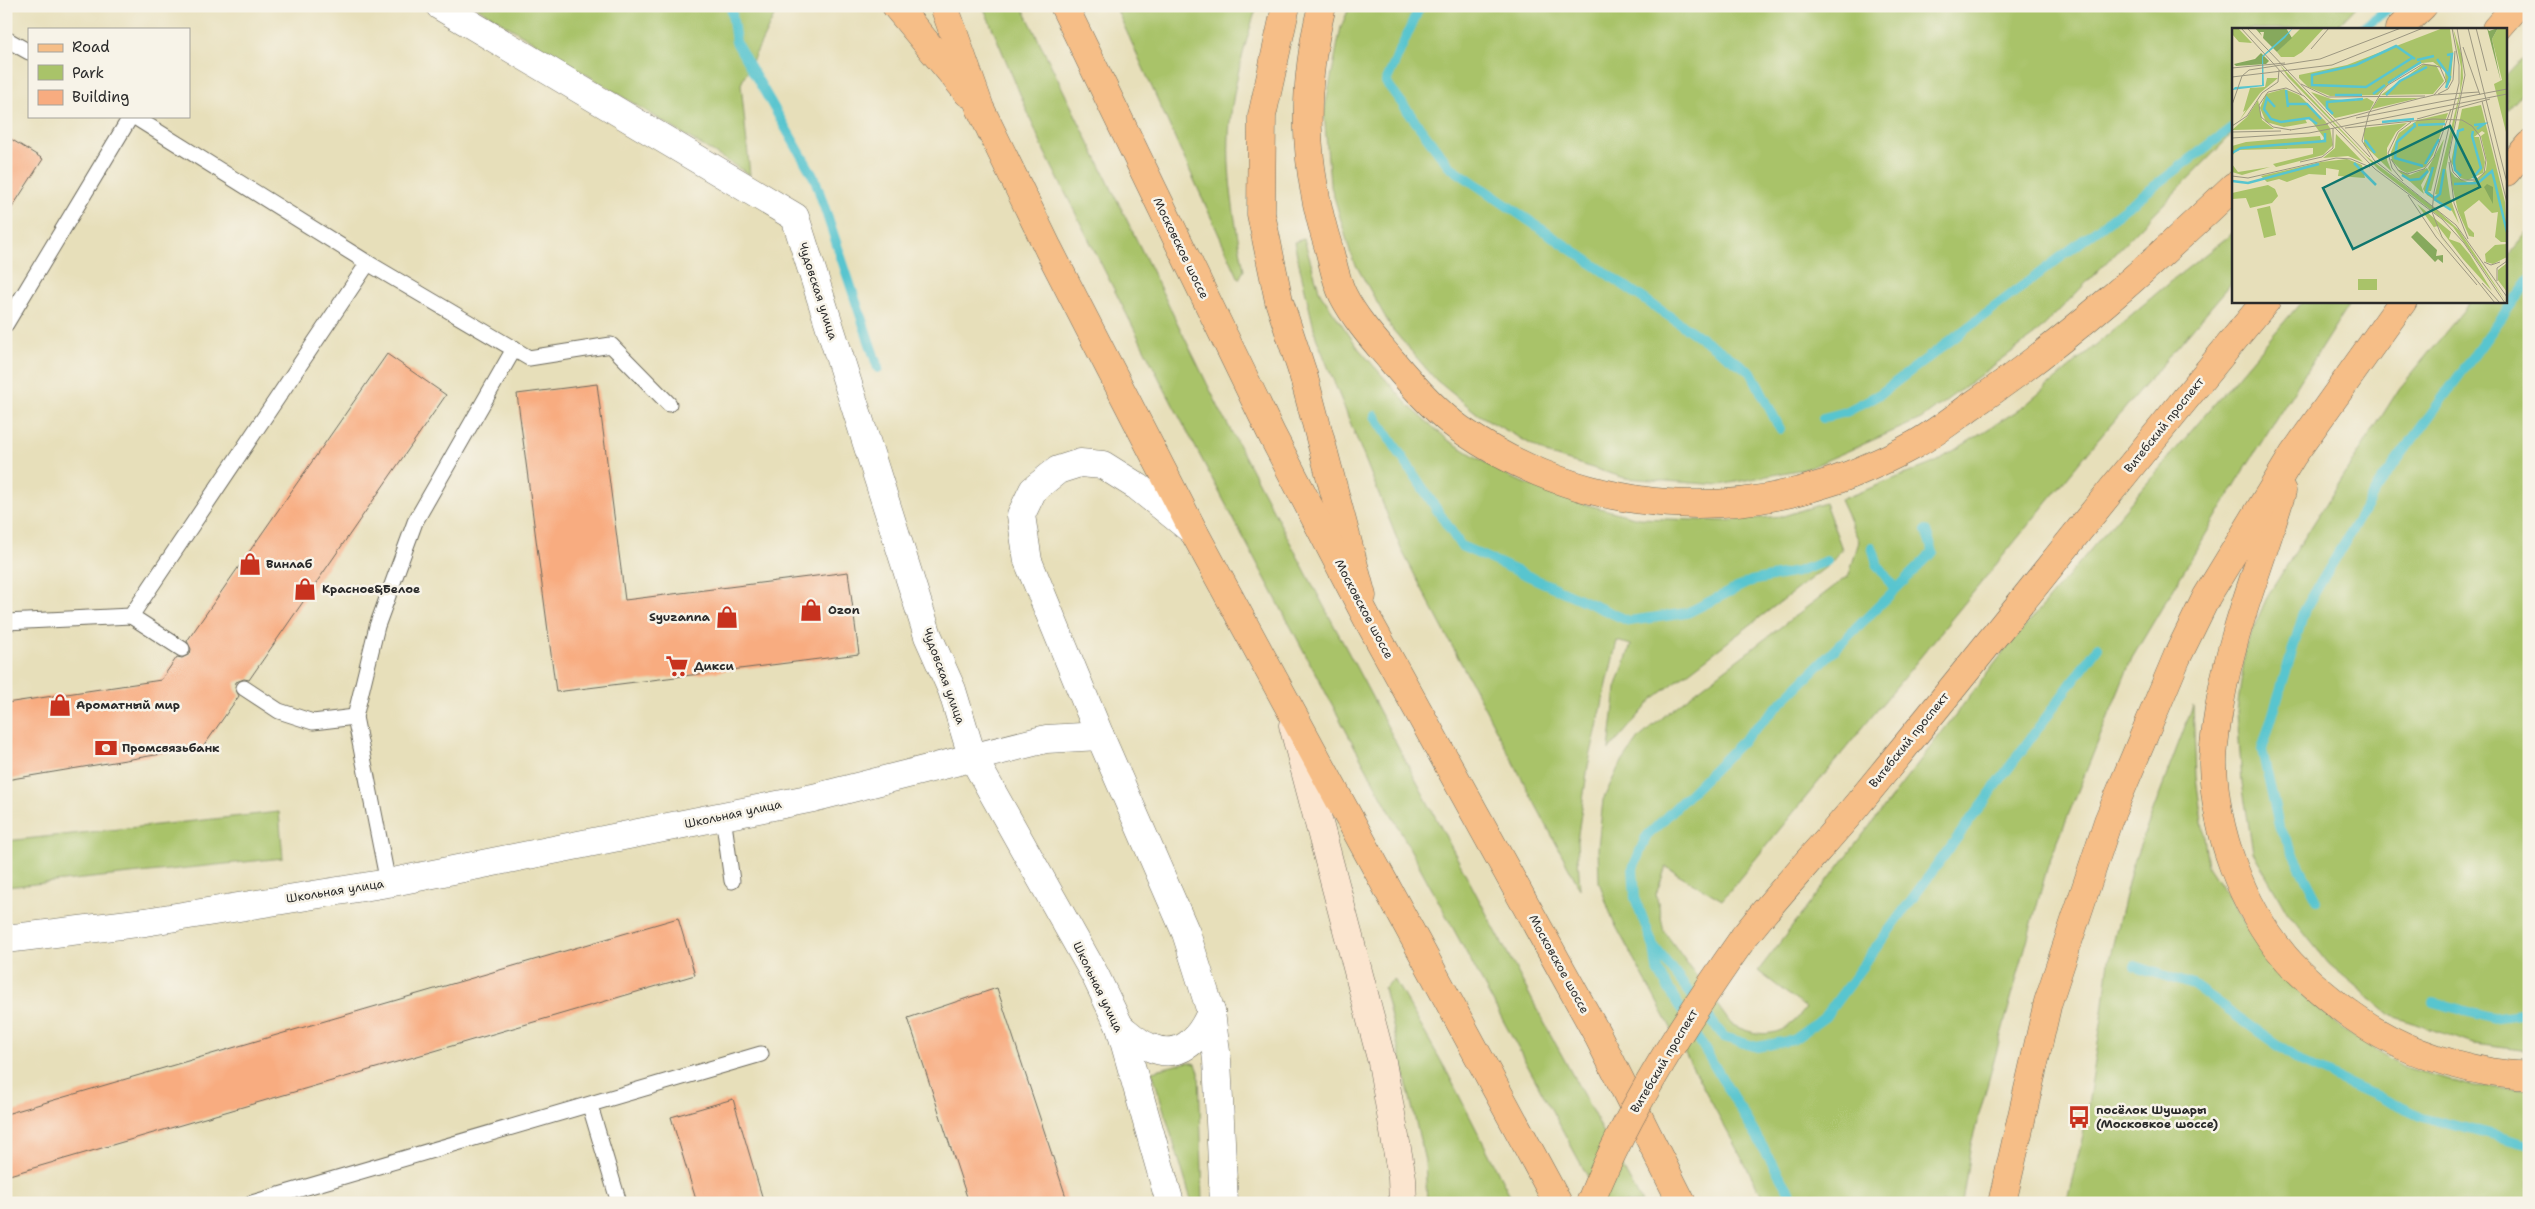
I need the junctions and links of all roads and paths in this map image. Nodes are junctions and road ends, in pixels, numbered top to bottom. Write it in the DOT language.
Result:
graph roads {
  1 [pos="440,6"];
  2 [pos="896,6"];
  3 [pos="944,6"];
  4 [pos="1064,6"];
  5 [pos="1286,6"];
  6 [pos="1322,6"];
  7 [pos="2423,6"];
  8 [pos="2516,6"];
  9 [pos="2400,28"];
  10 [pos="2497,28"];
  11 [pos="6,39"];
  12 [pos="28,51"];
  13 [pos="980,108"];
  14 [pos="131,118"];
  15 [pos="135,118"];
  16 [pos="2529,145"];
  17 [pos="2508,170"];
  18 [pos="2232,188"];
  19 [pos="368,264"];
  20 [pos="2265,302"];
  21 [pos="2402,302"];
  22 [pos="6,324"];
  23 [pos="514,349"];
  24 [pos="669,404"];
  25 [pos="2293,455"];
  26 [pos="1194,532"];
  27 [pos="131,616"];
  28 [pos="1368,620"];
  29 [pos="6,622"];
  30 [pos="182,649"];
  31 [pos="244,688"];
  32 [pos="1288,707"];
  33 [pos="355,717"];
  34 [pos="1100,736"];
  35 [pos="972,756"];
  36 [pos="723,816"];
  37 [pos="732,881"];
  38 [pos="388,883"];
  39 [pos="6,939"];
  40 [pos="1211,1012"];
  41 [pos="1120,1027"];
  42 [pos="761,1054"];
  43 [pos="2529,1075"];
  44 [pos="590,1106"];
  45 [pos="252,1203"];
  46 [pos="619,1203"];
  47 [pos="1170,1203"];
  48 [pos="1224,1203"];
  49 [pos="1403,1203"];
  50 [pos="1558,1203"];
  51 [pos="1590,1203"];
  52 [pos="1682,1203"];
  53 [pos="2002,1203"];
  1 -- 35 [label="street, Чудовская улица"];
  2 -- 13 [label="main road"];
  3 -- 13 [label="main road"];
  4 -- 28 [label="main road, Московское шоссе"];
  5 -- 28 [label="main road"];
  6 -- 18 [label="main road"];
  7 -- 9 [label="main road"];
  8 -- 10 [label="main road"];
  11 -- 12 [label="lane"];
  13 -- 26 [label="main road"];
  14 -- 22 [label="lane"];
  15 -- 19 [label="lane"];
  16 -- 17 [label="main road"];
  19 -- 23 [label="lane"];
  19 -- 27 [label="lane"];
  20 -- 51 [label="main road, Витебский проспект, bridge"];
  21 -- 25 [label="main road"];
  23 -- 24 [label="lane"];
  23 -- 33 [label="lane"];
  25 -- 43 [label="main road"];
  25 -- 53 [label="main road"];
  26 -- 32 [label="main road"];
  26 -- 34 [label="street"];
  27 -- 29 [label="lane"];
  27 -- 30 [label="lane"];
  28 -- 52 [label="main road, Московское шоссе"];
  31 -- 33 [label="lane"];
  32 -- 49 [label="main road"];
  32 -- 50 [label="main road"];
  33 -- 38 [label="lane"];
  34 -- 35 [label="street"];
  34 -- 40 [label="street"];
  35 -- 36 [label="street, Школьная улица"];
  35 -- 41 [label="street, Школьная улица"];
  36 -- 37 [label="lane"];
  36 -- 38 [label="street, Школьная улица"];
  38 -- 39 [label="street, Школьная улица"];
  40 -- 41 [label="street"];
  40 -- 48 [label="street"];
  41 -- 47 [label="street, Школьная улица"];
  42 -- 44 [label="lane"];
  44 -- 45 [label="lane"];
  44 -- 46 [label="lane"];
}
